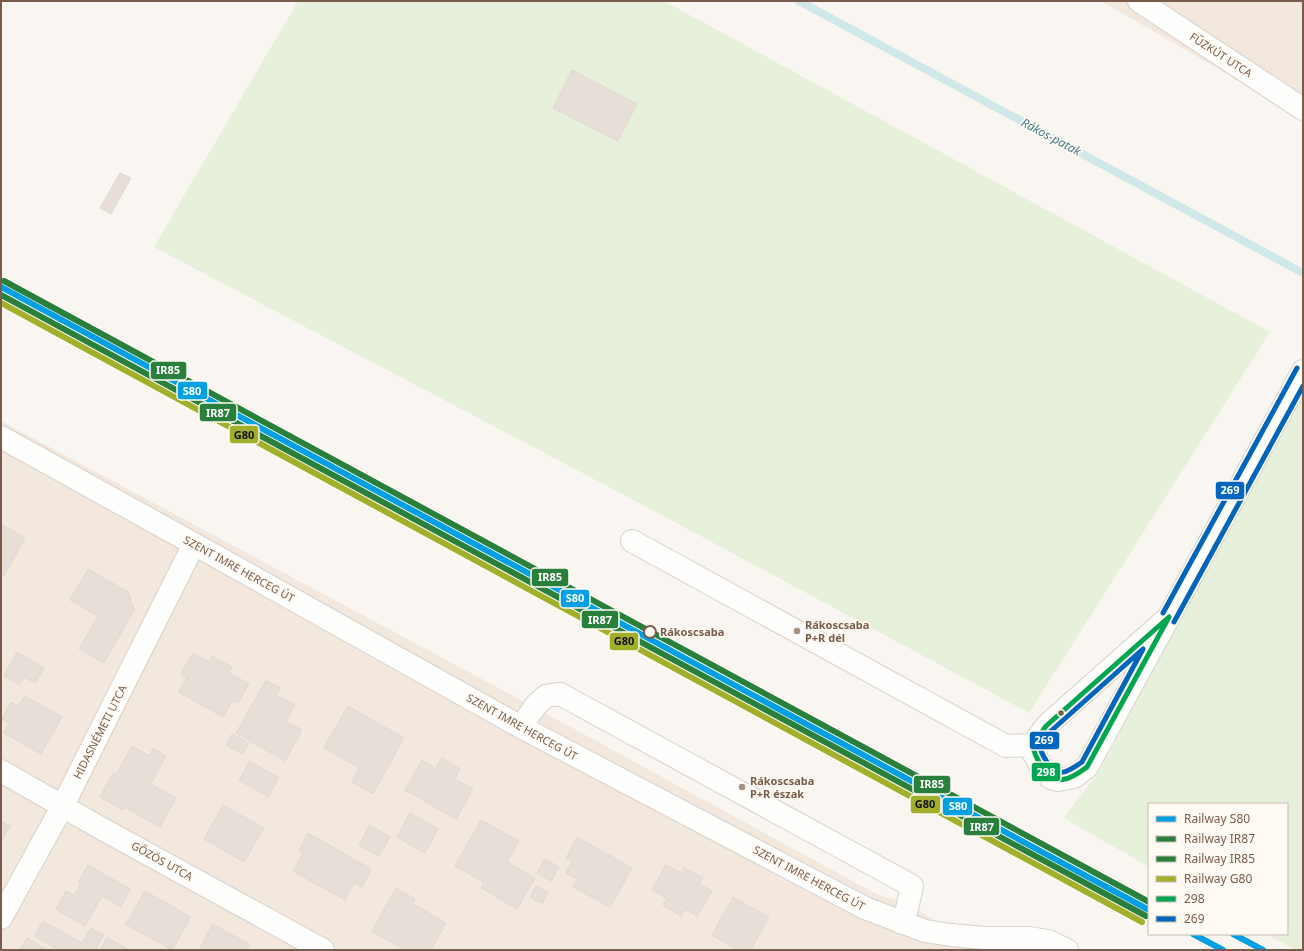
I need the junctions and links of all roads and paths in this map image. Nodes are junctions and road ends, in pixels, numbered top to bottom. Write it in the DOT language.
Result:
graph roads {
  1 [pos="1139,1"];
  2 [pos="1303,109"];
  3 [pos="1303,370"];
  4 [pos="1,437"];
  5 [pos="632,540"];
  6 [pos="194,544"];
  7 [pos="1169,617"];
  8 [pos="522,727"];
  9 [pos="1033,745"];
  10 [pos="1,771"];
  11 [pos="62,806"];
  12 [pos="1,918"];
  13 [pos="902,923"];
  14 [pos="984,944"];
  15 [pos="323,950"];
  16 [pos="1067,950"];
  1 -- 2 [label="street, FŰZKÚT UTCA"];
  3 -- 7 [label="street"];
  4 -- 6 [label="street, SZENT IMRE HERCEG ÚT"];
  5 -- 9 [label="street"];
  6 -- 8 [label="street, SZENT IMRE HERCEG ÚT"];
  6 -- 11 [label="street, HIDASNÉMETI UTCA"];
  7 -- 9 [label="street"];
  7 -- 9 [label="street"];
  8 -- 13 [label="street, SZENT IMRE HERCEG ÚT"];
  8 -- 13 [label="street"];
  10 -- 11 [label="street, GŐZÖS UTCA"];
  11 -- 12 [label="street, HIDASNÉMETI UTCA"];
  11 -- 15 [label="street, GŐZÖS UTCA"];
  13 -- 14 [label="street, SZENT IMRE HERCEG ÚT"];
  14 -- 16 [label="street, SZENT IMRE HERCEG ÚT"];
}
